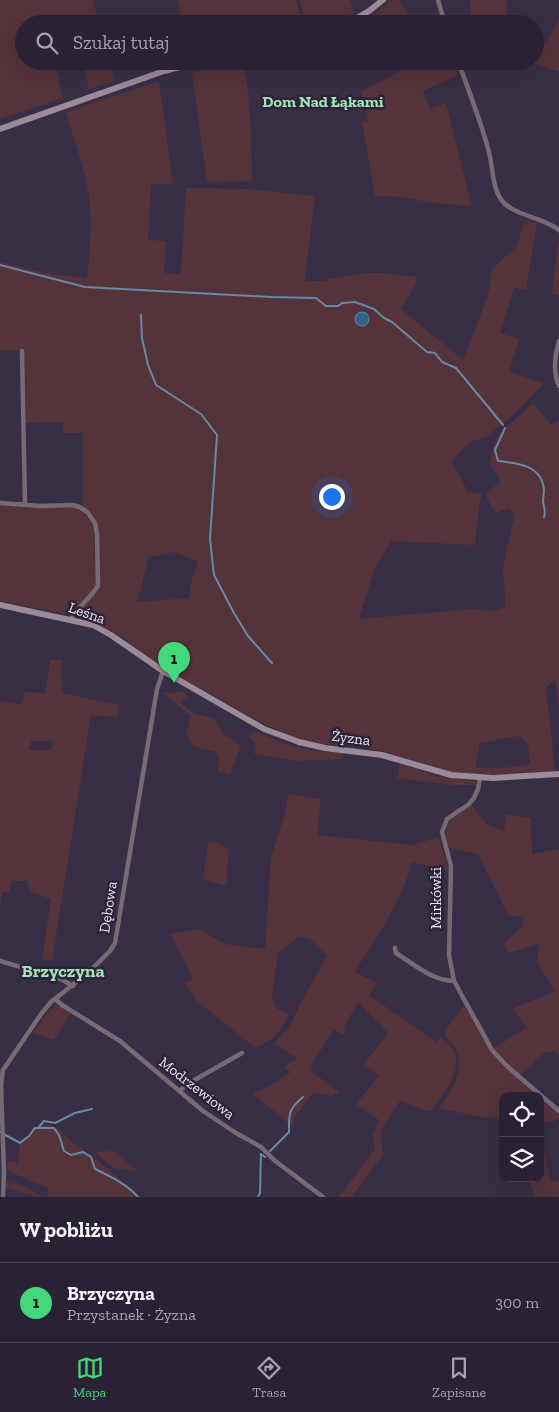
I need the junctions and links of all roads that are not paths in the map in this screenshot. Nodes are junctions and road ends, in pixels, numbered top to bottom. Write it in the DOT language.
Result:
graph roads {
  1 [pos="383,0"];
  2 [pos="438,0"];
  3 [pos="362,15"];
  4 [pos="442,15"];
  5 [pos="168,70"];
  6 [pos="461,70"];
  7 [pos="0,129"];
  8 [pos="559,230"];
  9 [pos="559,341"];
  10 [pos="22,351"];
  11 [pos="559,386"];
  12 [pos="0,503"];
  13 [pos="25,504"];
  14 [pos="0,605"];
  15 [pos="71,619"];
  16 [pos="156,666"];
  17 [pos="163,671"];
  18 [pos="559,774"];
  19 [pos="480,778"];
  20 [pos="395,948"];
  21 [pos="0,961"];
  22 [pos="454,981"];
  23 [pos="73,986"];
  24 [pos="55,999"];
  25 [pos="242,1053"];
  26 [pos="179,1091"];
  27 [pos="559,1111"];
  28 [pos="3,1197"];
  29 [pos="323,1197"];
  1 -- 3 [label="street"];
  2 -- 4 [label="street"];
  5 -- 7 [label="street"];
  6 -- 8 [label="street"];
  9 -- 11 [label="street"];
  10 -- 13 [label="street"];
  12 -- 13 [label="street"];
  13 -- 15 [label="street"];
  14 -- 15 [label="street, Leśna"];
  15 -- 16 [label="street, Leśna"];
  16 -- 17 [label="street, Żyzna"];
  17 -- 19 [label="street, Żyzna"];
  17 -- 23 [label="street, Dębowa"];
  18 -- 19 [label="street, Żyzna"];
  19 -- 22 [label="street, Mirkówki"];
  20 -- 22 [label="street"];
  21 -- 23 [label="street"];
  22 -- 27 [label="street, Mirkówki"];
  23 -- 24 [label="street, Dębowa"];
  24 -- 26 [label="street, Modrzewiowa"];
  24 -- 28 [label="street, Dębowa"];
  25 -- 26 [label="street"];
  26 -- 29 [label="street, Modrzewiowa"];
}
